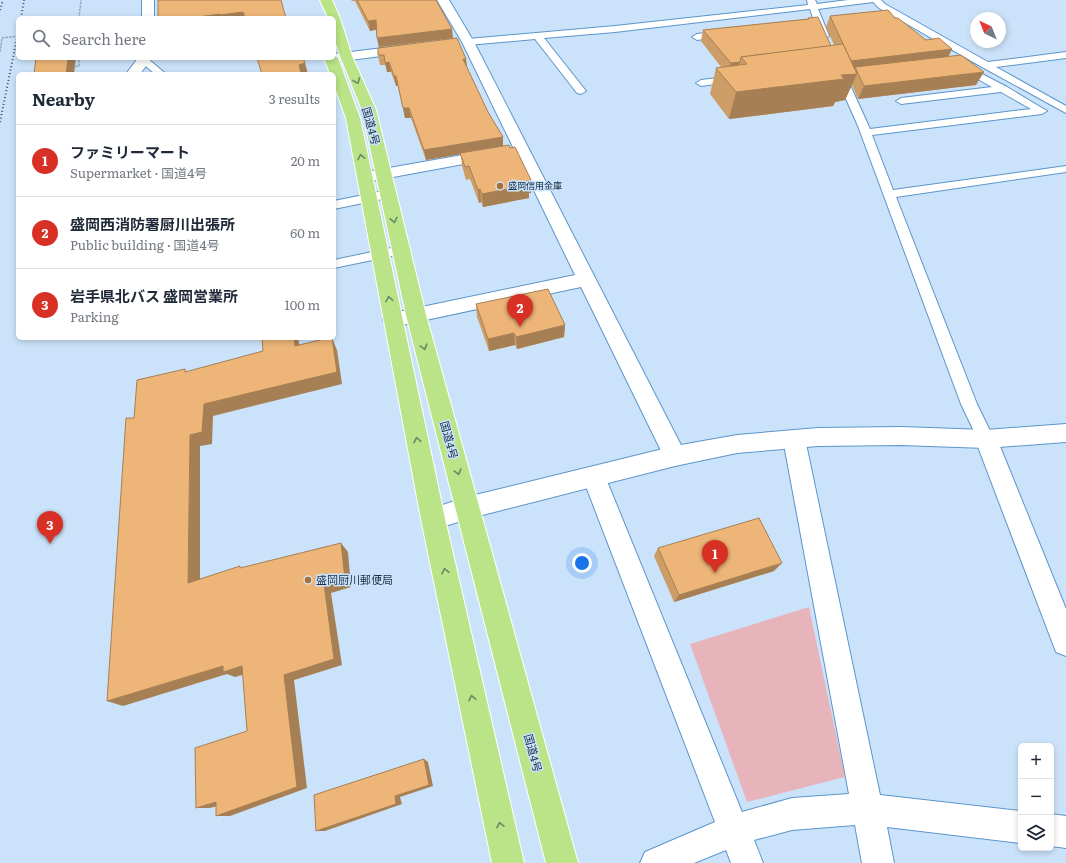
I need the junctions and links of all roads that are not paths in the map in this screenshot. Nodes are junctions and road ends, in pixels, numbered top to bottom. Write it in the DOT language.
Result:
graph roads {
  1 [pos="148,0"];
  2 [pos="326,0"];
  3 [pos="442,0"];
  4 [pos="871,0"];
  5 [pos="876,0"];
  6 [pos="812,3"];
  7 [pos="148,16"];
  8 [pos="333,16"];
  9 [pos="735,32"];
  10 [pos="538,36"];
  11 [pos="697,37"];
  12 [pos="461,43"];
  13 [pos="827,44"];
  14 [pos="422,47"];
  15 [pos="1066,55"];
  16 [pos="336,57"];
  17 [pos="336,59"];
  18 [pos="143,60"];
  19 [pos="145,60"];
  20 [pos="948,64"];
  21 [pos="832,66"];
  22 [pos="985,66"];
  23 [pos="134,72"];
  24 [pos="159,72"];
  25 [pos="746,77"];
  26 [pos="701,83"];
  27 [pos="1003,89"];
  28 [pos="582,92"];
  29 [pos="901,102"];
  30 [pos="1066,110"];
  31 [pos="866,133"];
  32 [pos="522,150"];
  33 [pos="1066,170"];
  34 [pos="376,186"];
  35 [pos="889,194"];
  36 [pos="336,204"];
  37 [pos="391,252"];
  38 [pos="336,264"];
  39 [pos="586,279"];
  40 [pos="416,315"];
  41 [pos="393,320"];
  42 [pos="1066,433"];
  43 [pos="794,439"];
  44 [pos="986,439"];
  45 [pos="675,456"];
  46 [pos="594,476"];
  47 [pos="467,508"];
  48 [pos="433,519"];
  49 [pos="1066,642"];
  50 [pos="868,809"];
  51 [pos="1018,827"];
  52 [pos="734,830"];
  53 [pos="1054,830"];
  54 [pos="1066,832"];
  55 [pos="508,863"];
  56 [pos="562,863"];
  57 [pos="656,863"];
  58 [pos="746,863"];
  59 [pos="878,863"];
  1 -- 7 [label="street"];
  2 -- 8 [label="highway, 国道4号"];
  3 -- 12 [label="street"];
  4 -- 6 [label="lane"];
  5 -- 22 [label="lane"];
  6 -- 10 [label="lane"];
  6 -- 13 [label="lane"];
  9 -- 11 [label="lane"];
  10 -- 12 [label="lane"];
  10 -- 28 [label="lane"];
  12 -- 32 [label="street"];
  14 -- 16 [label="street"];
  15 -- 22 [label="lane"];
  17 -- 34 [label="highway, 国道4号"];
  18 -- 23 [label="street"];
  19 -- 24 [label="lane"];
  20 -- 27 [label="lane"];
  21 -- 31 [label="lane"];
  22 -- 30 [label="lane"];
  25 -- 26 [label="lane"];
  27 -- 29 [label="lane"];
  27 -- 31 [label="lane"];
  31 -- 35 [label="lane"];
  32 -- 34 [label="street"];
  32 -- 39 [label="street"];
  33 -- 35 [label="lane"];
  34 -- 36 [label="lane"];
  34 -- 37 [label="highway, 国道4号"];
  35 -- 44 [label="lane"];
  37 -- 38 [label="lane"];
  37 -- 40 [label="highway, 国道4号"];
  41 -- 37 [label="highway, 国道4号, one-way"];
  39 -- 40 [label="street"];
  39 -- 45 [label="street"];
  40 -- 41 [label="street"];
  40 -- 47 [label="highway, 国道4号, one-way"];
  48 -- 41 [label="highway, 国道4号, one-way"];
  42 -- 44 [label="street"];
  43 -- 44 [label="street"];
  43 -- 45 [label="street"];
  43 -- 50 [label="street"];
  44 -- 49 [label="street"];
  45 -- 46 [label="street"];
  46 -- 47 [label="street"];
  46 -- 52 [label="street"];
  47 -- 48 [label="street"];
  47 -- 56 [label="highway, 国道4号"];
  55 -- 48 [label="highway, 国道4号, one-way"];
  50 -- 51 [label="street"];
  50 -- 52 [label="street"];
  50 -- 59 [label="street"];
  52 -- 57 [label="street"];
  52 -- 58 [label="street"];
  53 -- 54 [label="street"];
}
